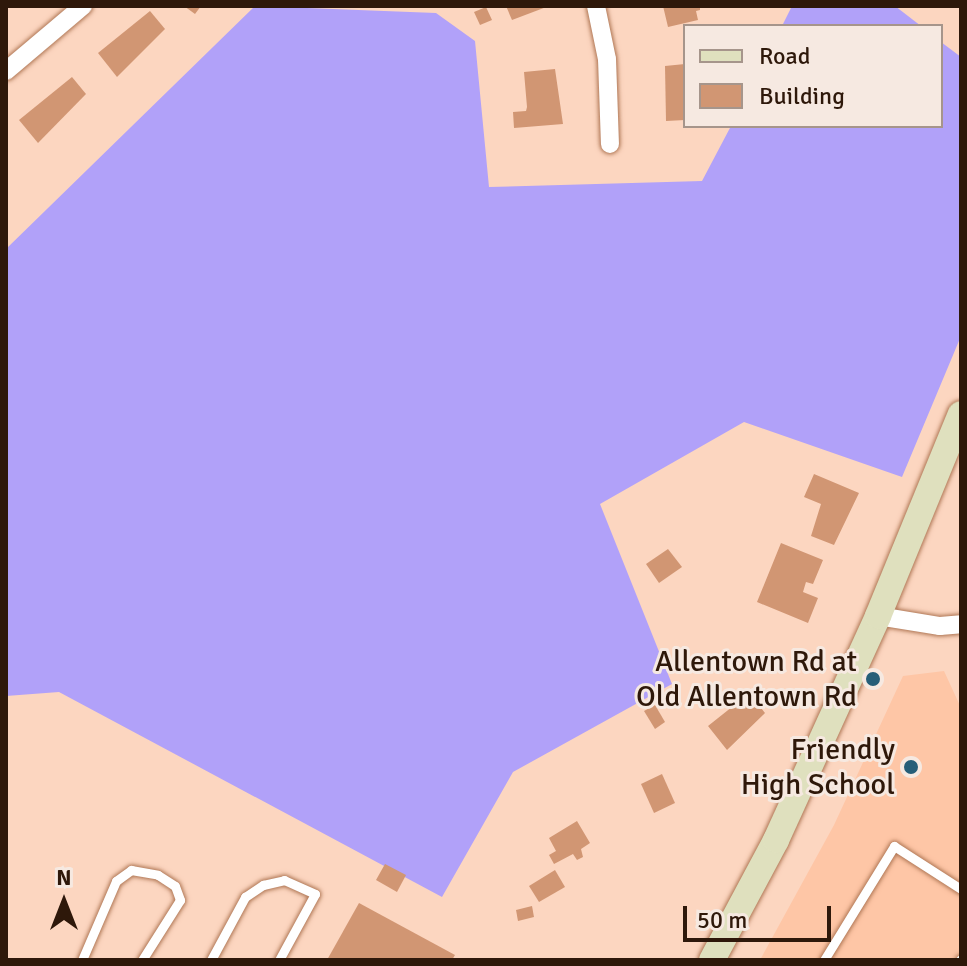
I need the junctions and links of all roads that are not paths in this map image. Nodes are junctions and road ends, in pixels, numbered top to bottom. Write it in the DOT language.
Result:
graph roads {
  1 [pos="83,6"];
  2 [pos="596,6"];
  3 [pos="6,71"];
  4 [pos="610,144"];
  5 [pos="961,414"];
  6 [pos="878,616"];
  7 [pos="961,624"];
  8 [pos="961,889"];
  9 [pos="82,960"];
  10 [pos="142,960"];
  11 [pos="211,960"];
  12 [pos="279,960"];
  13 [pos="712,960"];
  14 [pos="824,960"];
  1 -- 3 [label="street"];
  2 -- 4 [label="street"];
  5 -- 6 [label="main road"];
  6 -- 7 [label="street"];
  6 -- 13 [label="main road"];
  8 -- 14 [label="lane"];
  9 -- 10 [label="lane"];
  11 -- 12 [label="lane"];
}
